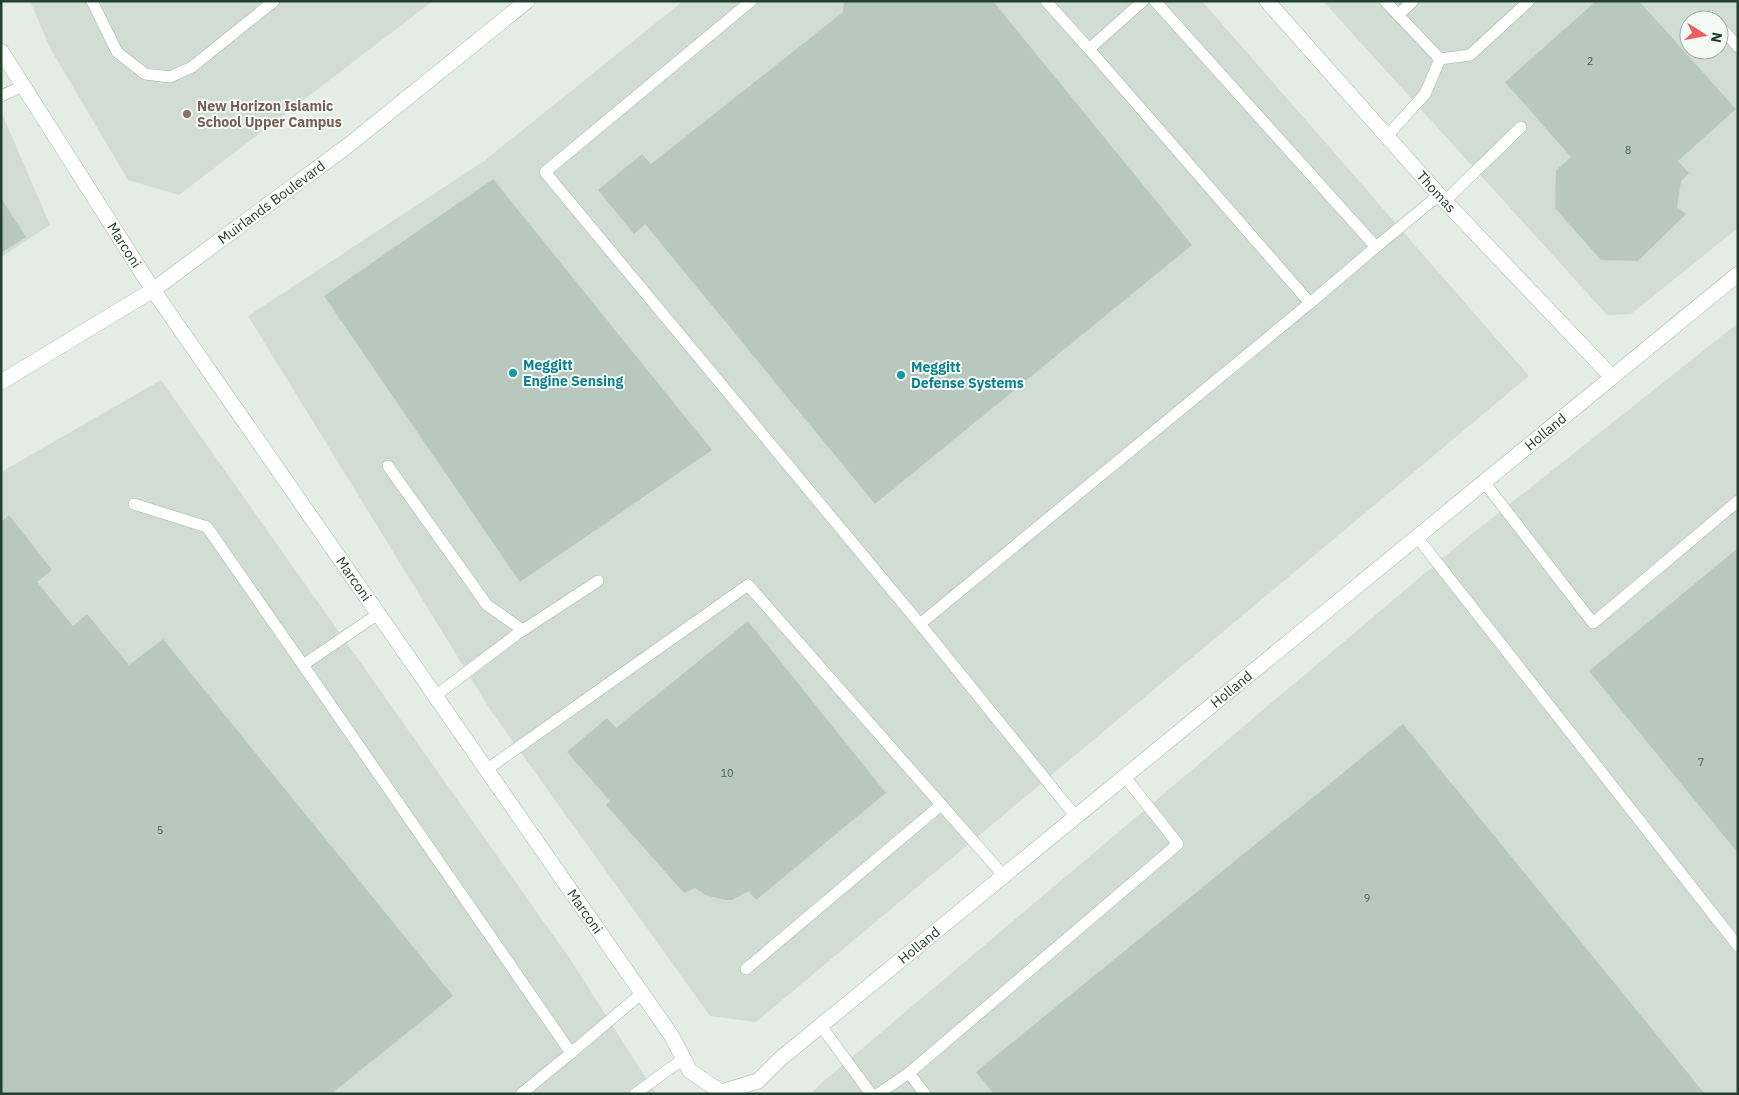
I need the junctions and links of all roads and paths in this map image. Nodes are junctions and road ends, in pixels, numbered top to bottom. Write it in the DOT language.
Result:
graph roads {
  1 [pos="92,1"];
  2 [pos="274,1"];
  3 [pos="527,1"];
  4 [pos="751,1"];
  5 [pos="1046,1"];
  6 [pos="1143,1"];
  7 [pos="1155,1"];
  8 [pos="1267,1"];
  9 [pos="1385,1"];
  10 [pos="1413,1"];
  11 [pos="1529,1"];
  12 [pos="1398,15"];
  13 [pos="1729,37"];
  14 [pos="1738,47"];
  15 [pos="1089,50"];
  16 [pos="1,51"];
  17 [pos="1440,59"];
  18 [pos="23,86"];
  19 [pos="1,96"];
  20 [pos="1521,128"];
  21 [pos="1387,136"];
  22 [pos="1442,198"];
  23 [pos="1376,247"];
  24 [pos="1738,274"];
  25 [pos="153,290"];
  26 [pos="1310,303"];
  27 [pos="1612,377"];
  28 [pos="1,382"];
  29 [pos="388,466"];
  30 [pos="1484,482"];
  31 [pos="1738,501"];
  32 [pos="134,504"];
  33 [pos="1417,537"];
  34 [pos="598,581"];
  35 [pos="378,614"];
  36 [pos="920,624"];
  37 [pos="523,630"];
  38 [pos="303,665"];
  39 [pos="435,696"];
  40 [pos="486,770"];
  41 [pos="1125,777"];
  42 [pos="941,805"];
  43 [pos="1076,817"];
  44 [pos="1004,876"];
  45 [pos="1738,946"];
  46 [pos="746,969"];
  47 [pos="642,994"];
  48 [pos="822,1026"];
  49 [pos="571,1053"];
  50 [pos="683,1058"];
  51 [pos="909,1073"];
  52 [pos="721,1092"];
  53 [pos="521,1094"];
  54 [pos="635,1094"];
  55 [pos="871,1094"];
  56 [pos="878,1094"];
  57 [pos="925,1094"];
  1 -- 2 [label="lane"];
  3 -- 25 [label="street, Muirlands Boulevard"];
  4 -- 36 [label="lane"];
  5 -- 15 [label="lane"];
  6 -- 15 [label="lane"];
  7 -- 23 [label="lane"];
  8 -- 21 [label="street, Thomas"];
  9 -- 12 [label="lane"];
  10 -- 12 [label="lane"];
  11 -- 17 [label="lane"];
  12 -- 17 [label="lane"];
  13 -- 14 [label="lane"];
  15 -- 26 [label="lane"];
  16 -- 18 [label="street, Marconi"];
  17 -- 21 [label="lane"];
  18 -- 19 [label="lane"];
  18 -- 25 [label="street, Marconi"];
  20 -- 22 [label="lane"];
  21 -- 22 [label="street, Thomas"];
  22 -- 23 [label="lane"];
  22 -- 27 [label="street, Thomas"];
  23 -- 26 [label="lane"];
  24 -- 27 [label="street, Holland"];
  25 -- 28 [label="street, Muirlands Boulevard"];
  25 -- 35 [label="street, Marconi"];
  26 -- 36 [label="lane"];
  27 -- 30 [label="street, Holland"];
  29 -- 37 [label="lane"];
  30 -- 31 [label="lane"];
  30 -- 33 [label="street, Holland"];
  32 -- 38 [label="lane"];
  33 -- 41 [label="street, Holland"];
  33 -- 45 [label="lane"];
  34 -- 37 [label="lane"];
  35 -- 38 [label="lane"];
  35 -- 39 [label="street, Marconi"];
  36 -- 43 [label="lane"];
  37 -- 39 [label="lane"];
  38 -- 49 [label="lane"];
  39 -- 40 [label="street, Marconi"];
  40 -- 42 [label="lane"];
  40 -- 47 [label="street, Marconi"];
  41 -- 43 [label="street, Holland"];
  41 -- 51 [label="lane"];
  42 -- 44 [label="lane"];
  42 -- 46 [label="lane"];
  43 -- 44 [label="street, Holland"];
  44 -- 48 [label="street, Holland"];
  47 -- 49 [label="lane"];
  47 -- 50 [label="street, Marconi"];
  48 -- 52 [label="street, Holland"];
  48 -- 55 [label="lane"];
  49 -- 53 [label="lane"];
  50 -- 52 [label="street, Marconi"];
  50 -- 54 [label="lane"];
  51 -- 56 [label="lane"];
  51 -- 57 [label="lane"];
}
